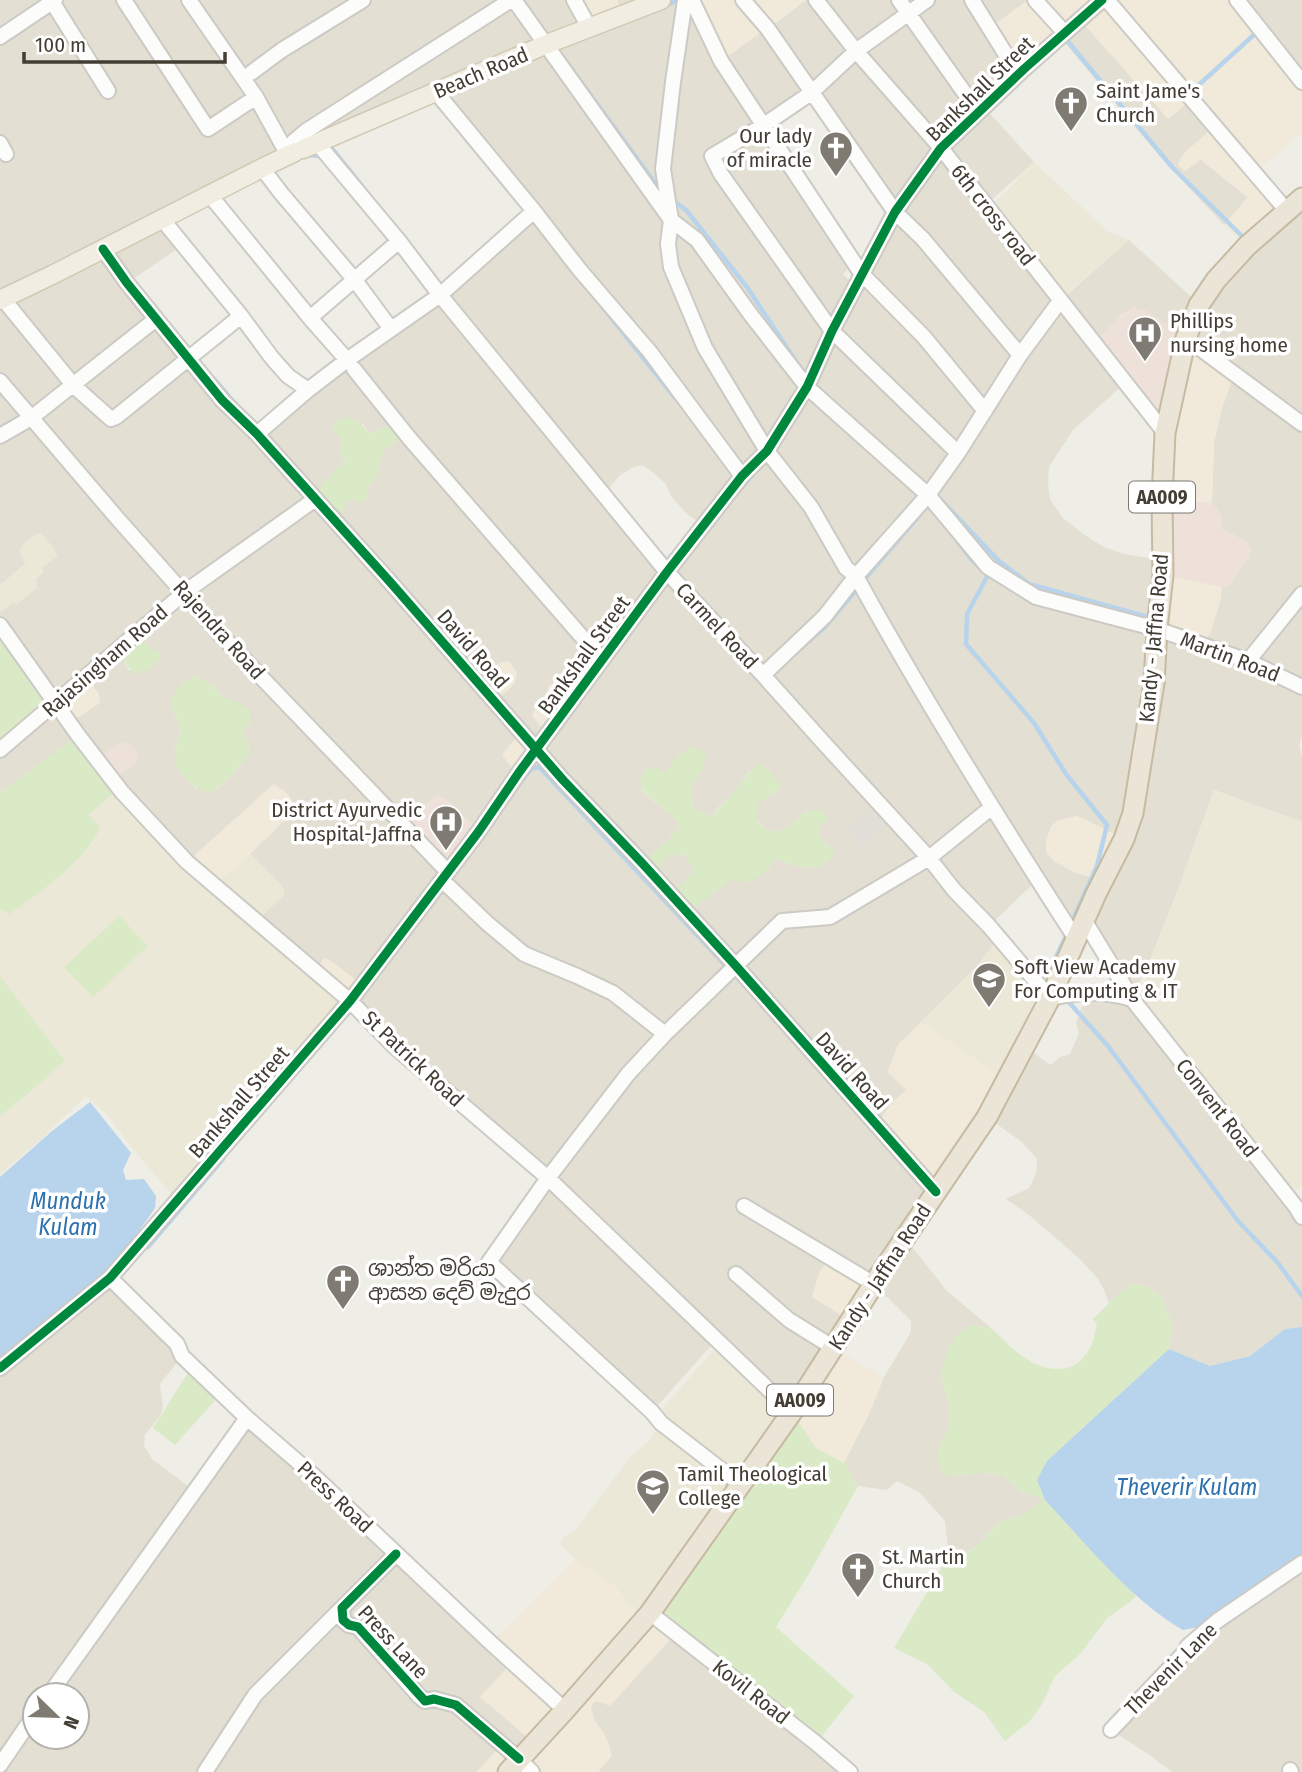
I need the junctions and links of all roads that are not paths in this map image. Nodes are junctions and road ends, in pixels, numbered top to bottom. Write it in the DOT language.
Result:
graph roads {
  1 [pos="124,0"];
  2 [pos="190,0"];
  3 [pos="363,0"];
  4 [pos="512,0"];
  5 [pos="574,0"];
  6 [pos="661,0"];
  7 [pos="685,0"];
  8 [pos="692,0"];
  9 [pos="743,0"];
  10 [pos="816,0"];
  11 [pos="899,0"];
  12 [pos="927,0"];
  13 [pos="972,0"];
  14 [pos="1035,0"];
  15 [pos="1104,0"];
  16 [pos="1237,0"];
  17 [pos="53,1"];
  18 [pos="908,13"];
  19 [pos="589,27"];
  20 [pos="1065,33"];
  21 [pos="0,37"];
  22 [pos="547,44"];
  23 [pos="856,51"];
  24 [pos="251,73"];
  25 [pos="1018,74"];
  26 [pos="1302,82"];
  27 [pos="108,91"];
  28 [pos="436,92"];
  29 [pos="811,93"];
  30 [pos="256,97"];
  31 [pos="978,112"];
  32 [pos="764,125"];
  33 [pos="941,148"];
  34 [pos="301,150"];
  35 [pos="262,168"];
  36 [pos="209,194"];
  37 [pos="1295,204"];
  38 [pos="534,211"];
  39 [pos="895,212"];
  40 [pos="162,219"];
  41 [pos="671,220"];
  42 [pos="399,241"];
  43 [pos="103,249"];
  44 [pos="861,273"];
  45 [pos="354,279"];
  46 [pos="440,295"];
  47 [pos="1060,301"];
  48 [pos="4,303"];
  49 [pos="241,316"];
  50 [pos="310,318"];
  51 [pos="156,319"];
  52 [pos="391,329"];
  53 [pos="832,331"];
  54 [pos="1186,338"];
  55 [pos="1020,355"];
  56 [pos="189,358"];
  57 [pos="351,364"];
  58 [pos="0,380"];
  59 [pos="74,386"];
  60 [pos="807,387"];
  61 [pos="308,390"];
  62 [pos="985,411"];
  63 [pos="31,418"];
  64 [pos="1302,424"];
  65 [pos="1165,433"];
  66 [pos="257,434"];
  67 [pos="0,436"];
  68 [pos="767,451"];
  69 [pos="958,453"];
  70 [pos="742,476"];
  71 [pos="928,495"];
  72 [pos="314,500"];
  73 [pos="667,572"];
  74 [pos="856,576"];
  75 [pos="185,593"];
  76 [pos="1302,594"];
  77 [pos="0,625"];
  78 [pos="1157,629"];
  79 [pos="602,660"];
  80 [pos="1248,661"];
  81 [pos="764,675"];
  82 [pos="1302,687"];
  83 [pos="55,704"];
  84 [pos="537,749"];
  85 [pos="0,750"];
  86 [pos="992,807"];
  87 [pos="929,858"];
  88 [pos="445,876"];
  89 [pos="1084,920"];
  90 [pos="1076,939"];
  91 [pos="736,966"];
  92 [pos="1054,990"];
  93 [pos="1132,999"];
  94 [pos="350,1001"];
  95 [pos="665,1034"];
  96 [pos="548,1178"];
  97 [pos="936,1192"];
  98 [pos="744,1206"];
  99 [pos="1300,1209"];
  100 [pos="736,1274"];
  101 [pos="110,1278"];
  102 [pos="874,1283"];
  103 [pos="834,1348"];
  104 [pos="0,1368"];
  105 [pos="792,1412"];
  106 [pos="247,1418"];
  107 [pos="741,1485"];
  108 [pos="396,1554"];
  109 [pos="1302,1563"];
  110 [pos="342,1608"];
  111 [pos="650,1613"];
  112 [pos="59,1681"];
  113 [pos="565,1710"];
  114 [pos="21,1727"];
  115 [pos="1111,1730"];
  116 [pos="6,1741"];
  117 [pos="0,1765"];
  118 [pos="519,1768"];
  119 [pos="205,1772"];
  120 [pos="850,1772"];
  1 -- 30 [label="street"];
  2 -- 30 [label="street, Carmel Road"];
  3 -- 24 [label="street"];
  4 -- 22 [label="street, Martin Road"];
  4 -- 34 [label="street"];
  5 -- 19 [label="street"];
  6 -- 19 [label="main road, Beach Road"];
  7 -- 41 [label="street"];
  8 -- 32 [label="street"];
  9 -- 29 [label="street"];
  10 -- 23 [label="street, 6th cross road"];
  11 -- 18 [label="street"];
  12 -- 18 [label="street"];
  13 -- 25 [label="street"];
  14 -- 20 [label="street"];
  15 -- 20 [label="street, Bankshall Street"];
  15 -- 37 [label="street"];
  16 -- 26 [label="street"];
  17 -- 21 [label="street"];
  17 -- 27 [label="street"];
  18 -- 23 [label="street"];
  18 -- 31 [label="street"];
  19 -- 22 [label="main road, Beach Road"];
  20 -- 25 [label="street, Bankshall Street"];
  22 -- 28 [label="main road, Beach Road"];
  22 -- 41 [label="street, Martin Road"];
  23 -- 29 [label="street"];
  23 -- 33 [label="street, 6th cross road"];
  25 -- 31 [label="street, Bankshall Street"];
  28 -- 34 [label="main road, Beach Road"];
  28 -- 38 [label="street"];
  29 -- 32 [label="street"];
  29 -- 39 [label="street"];
  30 -- 34 [label="street, Carmel Road"];
  31 -- 33 [label="street, Bankshall Street"];
  32 -- 44 [label="street"];
  32 -- 53 [label="street"];
  33 -- 39 [label="street, Bankshall Street"];
  33 -- 47 [label="street, 6th cross road"];
  34 -- 35 [label="main road, Beach Road"];
  34 -- 42 [label="street, Carmel Road"];
  35 -- 36 [label="main road, Beach Road"];
  35 -- 45 [label="street"];
  36 -- 40 [label="main road, Beach Road"];
  36 -- 50 [label="street"];
  37 -- 54 [label="highway, Kandy - Jaffna Road / AA009"];
  38 -- 46 [label="street"];
  38 -- 70 [label="street"];
  39 -- 44 [label="street, Bankshall Street"];
  39 -- 55 [label="street"];
  40 -- 43 [label="main road, Beach Road"];
  40 -- 49 [label="street"];
  41 -- 60 [label="street, Martin Road"];
  41 -- 68 [label="street"];
  42 -- 45 [label="street"];
  42 -- 46 [label="street, Carmel Road"];
  43 -- 48 [label="main road, Beach Road"];
  43 -- 51 [label="street, David Road"];
  44 -- 53 [label="street, Bankshall Street"];
  44 -- 62 [label="street"];
  45 -- 50 [label="street"];
  45 -- 52 [label="street"];
  46 -- 52 [label="street"];
  46 -- 73 [label="street, Carmel Road"];
  47 -- 55 [label="street"];
  47 -- 65 [label="street, 6th cross road"];
  48 -- 59 [label="street"];
  49 -- 56 [label="street"];
  49 -- 61 [label="street"];
  50 -- 57 [label="street"];
  51 -- 56 [label="street, David Road"];
  51 -- 59 [label="street"];
  52 -- 57 [label="street"];
  53 -- 60 [label="street, Bankshall Street"];
  53 -- 69 [label="street"];
  54 -- 64 [label="street"];
  54 -- 65 [label="highway, Kandy - Jaffna Road / AA009"];
  55 -- 62 [label="street"];
  56 -- 59 [label="street"];
  56 -- 66 [label="street, David Road"];
  57 -- 61 [label="street"];
  57 -- 79 [label="street"];
  58 -- 63 [label="street, Rajendra Road"];
  59 -- 63 [label="street"];
  60 -- 68 [label="street, Bankshall Street"];
  60 -- 71 [label="street, Martin Road"];
  61 -- 66 [label="street"];
  62 -- 69 [label="street"];
  63 -- 67 [label="street"];
  63 -- 75 [label="street, Rajendra Road"];
  65 -- 78 [label="highway, Kandy - Jaffna Road / AA009"];
  66 -- 72 [label="street, David Road"];
  68 -- 70 [label="street, Bankshall Street"];
  68 -- 74 [label="street"];
  69 -- 71 [label="street"];
  70 -- 73 [label="street, Bankshall Street"];
  71 -- 74 [label="street"];
  71 -- 78 [label="street, Martin Road"];
  72 -- 75 [label="street, Rajasingham Road"];
  72 -- 84 [label="street, David Road"];
  73 -- 79 [label="street, Bankshall Street"];
  73 -- 81 [label="street, Carmel Road"];
  74 -- 81 [label="street"];
  74 -- 86 [label="street"];
  75 -- 83 [label="street, Rajasingham Road"];
  75 -- 88 [label="street, Rajendra Road"];
  76 -- 80 [label="street"];
  77 -- 83 [label="street, St Patrick Road"];
  78 -- 80 [label="street, Martin Road"];
  78 -- 89 [label="highway, Kandy - Jaffna Road / AA009"];
  79 -- 84 [label="street, Bankshall Street"];
  80 -- 82 [label="street, Martin Road"];
  81 -- 87 [label="street, Carmel Road"];
  83 -- 85 [label="street, Rajasingham Road"];
  83 -- 94 [label="street, St Patrick Road"];
  84 -- 88 [label="street, Bankshall Street"];
  84 -- 91 [label="street, David Road"];
  86 -- 87 [label="street"];
  86 -- 90 [label="street"];
  87 -- 91 [label="street"];
  87 -- 92 [label="street, Carmel Road"];
  88 -- 94 [label="street, Bankshall Street"];
  88 -- 95 [label="street, Rajendra Road"];
  89 -- 90 [label="highway, Kandy - Jaffna Road / AA009"];
  89 -- 93 [label="street, Convent Road"];
  90 -- 92 [label="highway, Kandy - Jaffna Road / AA009"];
  91 -- 95 [label="street"];
  91 -- 97 [label="street, David Road"];
  92 -- 93 [label="street"];
  92 -- 97 [label="highway, Kandy - Jaffna Road / AA009"];
  93 -- 99 [label="street, Convent Road"];
  94 -- 96 [label="street, St Patrick Road"];
  94 -- 101 [label="street, Bankshall Street"];
  95 -- 96 [label="street"];
  96 -- 105 [label="street, St Patrick Road"];
  96 -- 107 [label="street"];
  97 -- 102 [label="highway, Kandy - Jaffna Road / AA009"];
  98 -- 102 [label="street"];
  100 -- 103 [label="street"];
  101 -- 104 [label="street, Bankshall Street"];
  101 -- 106 [label="street, Press Road"];
  102 -- 103 [label="highway, Kandy - Jaffna Road / AA009"];
  103 -- 105 [label="highway, Kandy - Jaffna Road / AA009"];
  105 -- 107 [label="highway, Kandy - Jaffna Road / AA009"];
  106 -- 108 [label="street, Press Road"];
  106 -- 112 [label="street"];
  107 -- 111 [label="highway, Kandy - Jaffna Road / AA009"];
  108 -- 110 [label="street, Press Lane"];
  108 -- 113 [label="street, Press Road"];
  109 -- 115 [label="street, Thevenir Lane"];
  110 -- 118 [label="street, Press Lane"];
  110 -- 119 [label="street"];
  111 -- 113 [label="highway, Kandy - Jaffna Road / AA009"];
  111 -- 120 [label="street, Kovil Road"];
  113 -- 118 [label="highway, Kandy - Jaffna Road / AA009"];
  114 -- 116 [label="street"];
  116 -- 117 [label="street"];
}
